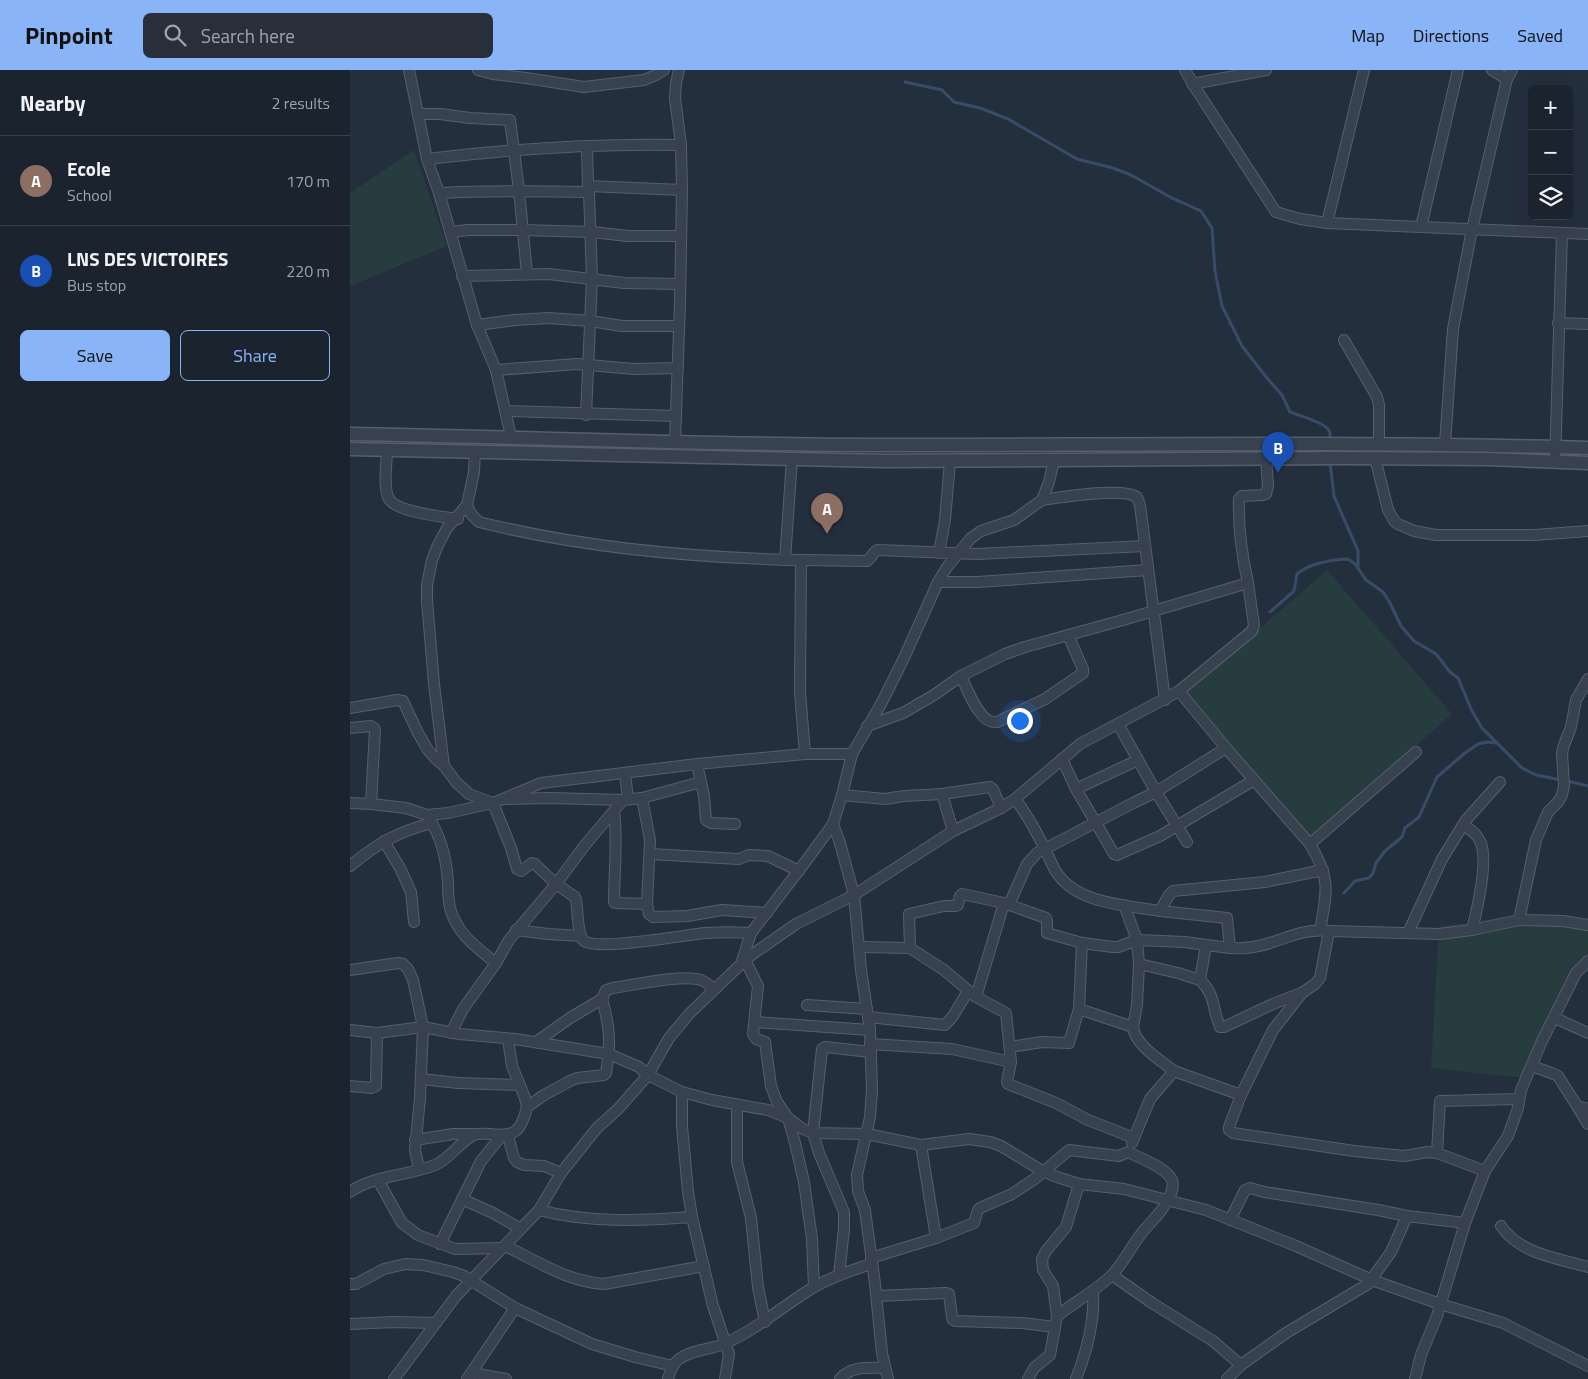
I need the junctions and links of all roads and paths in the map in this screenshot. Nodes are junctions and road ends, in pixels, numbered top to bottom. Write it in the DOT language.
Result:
graph roads {
  1 [pos="410,70"];
  2 [pos="478,70"];
  3 [pos="664,70"];
  4 [pos="679,70"];
  5 [pos="1185,70"];
  6 [pos="1266,70"];
  7 [pos="1364,70"];
  8 [pos="1458,70"];
  9 [pos="1492,70"];
  10 [pos="1509,75"];
  11 [pos="1192,84"];
  12 [pos="418,114"];
  13 [pos="681,145"];
  14 [pos="587,146"];
  15 [pos="514,151"];
  16 [pos="427,159"];
  17 [pos="588,189"];
  18 [pos="519,190"];
  19 [pos="682,190"];
  20 [pos="439,193"];
  21 [pos="1327,223"];
  22 [pos="1421,227"];
  23 [pos="1472,229"];
  24 [pos="522,230"];
  25 [pos="450,232"];
  26 [pos="592,232"];
  27 [pos="1562,234"];
  28 [pos="1588,234"];
  29 [pos="680,236"];
  30 [pos="527,274"];
  31 [pos="462,276"];
  32 [pos="592,279"];
  33 [pos="680,284"];
  34 [pos="590,321"];
  35 [pos="1558,323"];
  36 [pos="1588,324"];
  37 [pos="477,325"];
  38 [pos="679,326"];
  39 [pos="1344,340"];
  40 [pos="588,364"];
  41 [pos="678,368"];
  42 [pos="496,370"];
  43 [pos="505,411"];
  44 [pos="586,415"];
  45 [pos="676,416"];
  46 [pos="350,434"];
  47 [pos="511,437"];
  48 [pos="676,441"];
  49 [pos="1378,444"];
  50 [pos="1445,444"];
  51 [pos="1555,447"];
  52 [pos="1588,448"];
  53 [pos="350,449"];
  54 [pos="387,450"];
  55 [pos="475,452"];
  56 [pos="1266,458"];
  57 [pos="1375,458"];
  58 [pos="792,459"];
  59 [pos="1054,460"];
  60 [pos="950,461"];
  61 [pos="1555,462"];
  62 [pos="1588,463"];
  63 [pos="1042,500"];
  64 [pos="467,505"];
  65 [pos="456,518"];
  66 [pos="479,522"];
  67 [pos="1588,531"];
  68 [pos="1145,546"];
  69 [pos="939,552"];
  70 [pos="958,552"];
  71 [pos="785,560"];
  72 [pos="801,560"];
  73 [pos="1148,570"];
  74 [pos="938,582"];
  75 [pos="1248,583"];
  76 [pos="1154,611"];
  77 [pos="1068,635"];
  78 [pos="961,676"];
  79 [pos="1588,679"];
  80 [pos="1179,691"];
  81 [pos="1165,700"];
  82 [pos="350,708"];
  83 [pos="1118,724"];
  84 [pos="867,726"];
  85 [pos="350,728"];
  86 [pos="1226,748"];
  87 [pos="1416,752"];
  88 [pos="805,754"];
  89 [pos="852,754"];
  90 [pos="1062,759"];
  91 [pos="1138,760"];
  92 [pos="697,764"];
  93 [pos="444,766"];
  94 [pos="625,774"];
  95 [pos="1254,780"];
  96 [pos="701,782"];
  97 [pos="1500,782"];
  98 [pos="1076,789"];
  99 [pos="1156,792"];
  100 [pos="942,794"];
  101 [pos="842,795"];
  102 [pos="642,798"];
  103 [pos="626,799"];
  104 [pos="1015,799"];
  105 [pos="496,801"];
  106 [pos="350,803"];
  107 [pos="371,804"];
  108 [pos="1001,808"];
  109 [pos="614,811"];
  110 [pos="430,819"];
  111 [pos="1096,822"];
  112 [pos="735,824"];
  113 [pos="833,824"];
  114 [pos="1463,825"];
  115 [pos="1176,826"];
  116 [pos="954,831"];
  117 [pos="384,841"];
  118 [pos="1187,842"];
  119 [pos="1310,844"];
  120 [pos="1045,848"];
  121 [pos="650,854"];
  122 [pos="350,866"];
  123 [pos="1323,870"];
  124 [pos="798,871"];
  125 [pos="556,884"];
  126 [pos="854,895"];
  127 [pos="647,904"];
  128 [pos="1007,904"];
  129 [pos="1124,905"];
  130 [pos="1160,911"];
  131 [pos="767,913"];
  132 [pos="1519,920"];
  133 [pos="414,922"];
  134 [pos="1588,925"];
  135 [pos="516,930"];
  136 [pos="1472,930"];
  137 [pos="1324,931"];
  138 [pos="751,933"];
  139 [pos="1408,933"];
  140 [pos="581,936"];
  141 [pos="1137,940"];
  142 [pos="1082,943"];
  143 [pos="1206,944"];
  144 [pos="859,947"];
  145 [pos="910,948"];
  146 [pos="1230,948"];
  147 [pos="1588,960"];
  148 [pos="743,962"];
  149 [pos="496,963"];
  150 [pos="1139,964"];
  151 [pos="350,970"];
  152 [pos="1200,980"];
  153 [pos="714,989"];
  154 [pos="1302,993"];
  155 [pos="972,994"];
  156 [pos="602,999"];
  157 [pos="807,1005"];
  158 [pos="1079,1009"];
  159 [pos="868,1013"];
  160 [pos="1555,1018"];
  161 [pos="755,1022"];
  162 [pos="423,1027"];
  163 [pos="1133,1027"];
  164 [pos="350,1030"];
  165 [pos="870,1030"];
  166 [pos="378,1033"];
  167 [pos="451,1033"];
  168 [pos="1588,1033"];
  169 [pos="508,1039"];
  170 [pos="536,1042"];
  171 [pos="1010,1047"];
  172 [pos="870,1048"];
  173 [pos="609,1054"];
  174 [pos="1011,1062"];
  175 [pos="1532,1066"];
  176 [pos="1174,1071"];
  177 [pos="648,1075"];
  178 [pos="421,1079"];
  179 [pos="520,1085"];
  180 [pos="350,1086"];
  181 [pos="682,1092"];
  182 [pos="1241,1095"];
  183 [pos="1519,1099"];
  184 [pos="738,1105"];
  185 [pos="527,1107"];
  186 [pos="1583,1107"];
  187 [pos="788,1118"];
  188 [pos="1588,1124"];
  189 [pos="813,1133"];
  190 [pos="476,1134"];
  191 [pos="867,1134"];
  192 [pos="505,1136"];
  193 [pos="1134,1138"];
  194 [pos="415,1140"];
  195 [pos="921,1145"];
  196 [pos="1128,1152"];
  197 [pos="1437,1154"];
  198 [pos="419,1169"];
  199 [pos="1485,1171"];
  200 [pos="1044,1172"];
  201 [pos="561,1173"];
  202 [pos="378,1180"];
  203 [pos="1079,1184"];
  204 [pos="350,1192"];
  205 [pos="462,1199"];
  206 [pos="1168,1200"];
  207 [pos="539,1210"];
  208 [pos="1407,1216"];
  209 [pos="692,1217"];
  210 [pos="1230,1220"];
  211 [pos="1464,1223"];
  212 [pos="1501,1226"];
  213 [pos="521,1228"];
  214 [pos="936,1238"];
  215 [pos="440,1244"];
  216 [pos="503,1247"];
  217 [pos="871,1261"];
  218 [pos="704,1266"];
  219 [pos="1588,1267"];
  220 [pos="839,1275"];
  221 [pos="1112,1275"];
  222 [pos="471,1280"];
  223 [pos="1372,1280"];
  224 [pos="350,1284"];
  225 [pos="814,1287"];
  226 [pos="1093,1291"];
  227 [pos="876,1296"];
  228 [pos="1440,1304"];
  229 [pos="515,1308"];
  230 [pos="765,1322"];
  231 [pos="1056,1322"];
  232 [pos="436,1323"];
  233 [pos="350,1324"];
  234 [pos="725,1344"];
  235 [pos="1241,1365"];
  236 [pos="673,1366"];
  237 [pos="1588,1366"];
  238 [pos="885,1368"];
  239 [pos="475,1377"];
  240 [pos="394,1379"];
  241 [pos="506,1379"];
  242 [pos="668,1379"];
  243 [pos="725,1379"];
  244 [pos="840,1379"];
  245 [pos="888,1379"];
  246 [pos="1028,1379"];
  247 [pos="1076,1379"];
  248 [pos="1227,1379"];
  249 [pos="1415,1379"];
  1 -- 12 [label="street"];
  2 -- 3 [label="street"];
  4 -- 13 [label="street"];
  5 -- 11 [label="street"];
  6 -- 11 [label="street"];
  7 -- 21 [label="street"];
  8 -- 22 [label="street"];
  9 -- 10 [label="street"];
  10 -- 23 [label="street"];
  11 -- 21 [label="street"];
  12 -- 15 [label="street"];
  12 -- 16 [label="street"];
  13 -- 14 [label="street"];
  13 -- 19 [label="street"];
  14 -- 15 [label="street"];
  14 -- 17 [label="street"];
  15 -- 16 [label="street"];
  15 -- 18 [label="street"];
  16 -- 20 [label="street"];
  17 -- 18 [label="street"];
  17 -- 19 [label="street"];
  17 -- 26 [label="street"];
  18 -- 20 [label="street"];
  18 -- 24 [label="street"];
  19 -- 29 [label="street"];
  20 -- 25 [label="street"];
  21 -- 22 [label="street"];
  22 -- 23 [label="street"];
  23 -- 27 [label="street"];
  23 -- 50 [label="street"];
  24 -- 25 [label="street"];
  24 -- 26 [label="street"];
  24 -- 30 [label="street"];
  25 -- 31 [label="street"];
  26 -- 29 [label="street"];
  26 -- 32 [label="street"];
  27 -- 28 [label="street"];
  27 -- 35 [label="street"];
  29 -- 33 [label="street"];
  30 -- 31 [label="street"];
  30 -- 32 [label="street"];
  31 -- 37 [label="street"];
  32 -- 33 [label="street"];
  32 -- 34 [label="street"];
  33 -- 38 [label="street"];
  34 -- 37 [label="street"];
  34 -- 38 [label="street"];
  34 -- 40 [label="street"];
  35 -- 36 [label="street"];
  35 -- 51 [label="street"];
  37 -- 42 [label="street"];
  38 -- 41 [label="street"];
  39 -- 49 [label="street"];
  40 -- 41 [label="street"];
  40 -- 42 [label="street"];
  40 -- 44 [label="street"];
  41 -- 45 [label="street"];
  42 -- 43 [label="street"];
  43 -- 44 [label="street"];
  43 -- 47 [label="street"];
  44 -- 45 [label="street"];
  45 -- 48 [label="street"];
  46 -- 47 [label="street"];
  47 -- 48 [label="street"];
  48 -- 49 [label="street"];
  49 -- 50 [label="street"];
  50 -- 51 [label="street"];
  51 -- 52 [label="street"];
  51 -- 61 [label="street"];
  53 -- 54 [label="street"];
  54 -- 55 [label="street"];
  54 -- 65 [label="street"];
  55 -- 58 [label="street"];
  55 -- 64 [label="street"];
  56 -- 57 [label="street"];
  56 -- 59 [label="street"];
  56 -- 75 [label="street"];
  57 -- 61 [label="street"];
  57 -- 67 [label="street"];
  58 -- 60 [label="street"];
  58 -- 71 [label="street"];
  59 -- 60 [label="street"];
  59 -- 63 [label="street"];
  60 -- 69 [label="street"];
  61 -- 62 [label="street"];
  63 -- 68 [label="street"];
  63 -- 70 [label="street"];
  64 -- 65 [label="street"];
  64 -- 66 [label="street"];
  65 -- 66 [label="street"];
  65 -- 93 [label="street"];
  66 -- 71 [label="street"];
  68 -- 70 [label="street"];
  68 -- 73 [label="street"];
  69 -- 70 [label="street"];
  69 -- 72 [label="street"];
  70 -- 74 [label="street"];
  71 -- 72 [label="street"];
  72 -- 88 [label="street"];
  73 -- 74 [label="street"];
  73 -- 76 [label="street"];
  74 -- 84 [label="street"];
  75 -- 76 [label="street"];
  75 -- 80 [label="street"];
  76 -- 77 [label="street"];
  76 -- 81 [label="street"];
  77 -- 78 [label="street"];
  77 -- 78 [label="street"];
  78 -- 84 [label="street"];
  79 -- 132 [label="street"];
  80 -- 81 [label="street"];
  80 -- 86 [label="street"];
  81 -- 83 [label="street"];
  82 -- 93 [label="street"];
  83 -- 90 [label="street"];
  83 -- 91 [label="street"];
  84 -- 89 [label="street"];
  85 -- 107 [label="street"];
  86 -- 95 [label="street"];
  86 -- 99 [label="street"];
  87 -- 119 [label="street"];
  88 -- 89 [label="street"];
  88 -- 92 [label="street"];
  89 -- 101 [label="street"];
  90 -- 98 [label="street"];
  90 -- 104 [label="street"];
  91 -- 98 [label="street"];
  91 -- 99 [label="street"];
  92 -- 94 [label="street"];
  92 -- 96 [label="street"];
  93 -- 105 [label="street"];
  94 -- 103 [label="street"];
  94 -- 105 [label="street"];
  95 -- 115 [label="street"];
  95 -- 119 [label="street"];
  96 -- 102 [label="street"];
  96 -- 112 [label="street"];
  97 -- 114 [label="street"];
  98 -- 111 [label="street"];
  99 -- 111 [label="street"];
  99 -- 115 [label="street"];
  100 -- 101 [label="street"];
  100 -- 108 [label="street"];
  100 -- 116 [label="street"];
  101 -- 113 [label="street"];
  102 -- 103 [label="street"];
  102 -- 121 [label="street"];
  103 -- 105 [label="street"];
  103 -- 109 [label="street"];
  104 -- 108 [label="street"];
  104 -- 120 [label="street"];
  105 -- 110 [label="street"];
  105 -- 125 [label="street"];
  106 -- 107 [label="street"];
  107 -- 110 [label="street"];
  108 -- 116 [label="street"];
  109 -- 125 [label="street"];
  109 -- 127 [label="street"];
  110 -- 117 [label="street"];
  110 -- 149 [label="street"];
  111 -- 115 [label="street"];
  111 -- 120 [label="street"];
  113 -- 124 [label="street"];
  113 -- 126 [label="street"];
  114 -- 136 [label="street"];
  114 -- 139 [label="street"];
  115 -- 118 [label="street"];
  116 -- 126 [label="street"];
  117 -- 122 [label="street"];
  117 -- 133 [label="street"];
  119 -- 123 [label="street"];
  120 -- 128 [label="street"];
  120 -- 129 [label="street"];
  121 -- 124 [label="street"];
  121 -- 127 [label="street"];
  123 -- 130 [label="street"];
  123 -- 137 [label="street"];
  124 -- 131 [label="street"];
  125 -- 135 [label="street"];
  125 -- 140 [label="street"];
  126 -- 144 [label="street"];
  126 -- 148 [label="street"];
  127 -- 131 [label="street"];
  128 -- 142 [label="street"];
  128 -- 145 [label="street"];
  128 -- 155 [label="street"];
  129 -- 130 [label="street"];
  129 -- 141 [label="street"];
  130 -- 146 [label="street"];
  131 -- 138 [label="street"];
  132 -- 134 [label="street"];
  132 -- 136 [label="street"];
  135 -- 140 [label="street"];
  135 -- 149 [label="street"];
  136 -- 139 [label="street"];
  137 -- 139 [label="street"];
  137 -- 146 [label="street"];
  137 -- 154 [label="street"];
  138 -- 140 [label="street"];
  138 -- 148 [label="street"];
  141 -- 142 [label="street"];
  141 -- 143 [label="street"];
  141 -- 150 [label="street"];
  142 -- 158 [label="street"];
  143 -- 146 [label="street"];
  143 -- 152 [label="street"];
  144 -- 145 [label="street"];
  144 -- 159 [label="street"];
  145 -- 155 [label="street"];
  147 -- 160 [label="street"];
  148 -- 153 [label="street"];
  148 -- 161 [label="street"];
  149 -- 167 [label="street"];
  150 -- 152 [label="street"];
  150 -- 163 [label="street"];
  151 -- 162 [label="street"];
  152 -- 154 [label="street"];
  153 -- 156 [label="street"];
  153 -- 177 [label="street"];
  154 -- 182 [label="street"];
  155 -- 159 [label="street"];
  155 -- 171 [label="street"];
  156 -- 170 [label="street"];
  156 -- 173 [label="street"];
  157 -- 159 [label="street"];
  158 -- 163 [label="street"];
  158 -- 171 [label="street"];
  159 -- 165 [label="street"];
  160 -- 168 [label="street"];
  160 -- 175 [label="street"];
  161 -- 165 [label="street"];
  161 -- 187 [label="street"];
  162 -- 166 [label="street"];
  162 -- 167 [label="street"];
  162 -- 178 [label="street"];
  163 -- 176 [label="street"];
  164 -- 166 [label="street"];
  165 -- 172 [label="street"];
  166 -- 180 [label="street"];
  167 -- 169 [label="street"];
  169 -- 170 [label="street"];
  169 -- 179 [label="street"];
  170 -- 173 [label="street"];
  171 -- 174 [label="street"];
  172 -- 174 [label="street"];
  172 -- 189 [label="street"];
  172 -- 191 [label="street"];
  173 -- 177 [label="street"];
  173 -- 185 [label="street"];
  174 -- 193 [label="street"];
  175 -- 183 [label="street"];
  175 -- 186 [label="street"];
  176 -- 182 [label="street"];
  176 -- 193 [label="street"];
  177 -- 181 [label="street"];
  177 -- 201 [label="street"];
  178 -- 179 [label="street"];
  178 -- 194 [label="street"];
  179 -- 185 [label="street"];
  181 -- 184 [label="street"];
  181 -- 209 [label="street"];
  182 -- 197 [label="street"];
  183 -- 197 [label="street"];
  183 -- 199 [label="street"];
  184 -- 187 [label="street"];
  184 -- 230 [label="street"];
  185 -- 192 [label="street"];
  186 -- 188 [label="street"];
  187 -- 189 [label="street"];
  187 -- 225 [label="street"];
  189 -- 191 [label="street"];
  189 -- 220 [label="street"];
  190 -- 192 [label="street"];
  190 -- 194 [label="street"];
  190 -- 198 [label="street"];
  191 -- 195 [label="street"];
  191 -- 217 [label="street"];
  192 -- 201 [label="street"];
  192 -- 205 [label="street"];
  193 -- 196 [label="street"];
  194 -- 198 [label="street"];
  195 -- 200 [label="street"];
  195 -- 214 [label="street"];
  196 -- 200 [label="street"];
  196 -- 206 [label="street"];
  197 -- 199 [label="street"];
  198 -- 202 [label="street"];
  199 -- 211 [label="street"];
  200 -- 203 [label="street"];
  200 -- 214 [label="street"];
  201 -- 207 [label="street"];
  202 -- 204 [label="street"];
  202 -- 215 [label="street"];
  203 -- 206 [label="street"];
  203 -- 231 [label="street"];
  205 -- 213 [label="street"];
  205 -- 215 [label="street"];
  206 -- 210 [label="street"];
  206 -- 221 [label="street"];
  207 -- 209 [label="street"];
  207 -- 213 [label="street"];
  208 -- 210 [label="street"];
  208 -- 211 [label="street"];
  208 -- 223 [label="street"];
  209 -- 218 [label="street"];
  210 -- 223 [label="street"];
  211 -- 228 [label="street"];
  212 -- 219 [label="street"];
  213 -- 216 [label="street"];
  214 -- 217 [label="street"];
  215 -- 216 [label="street"];
  216 -- 218 [label="street"];
  216 -- 222 [label="street"];
  217 -- 220 [label="street"];
  217 -- 227 [label="street"];
  218 -- 234 [label="street"];
  220 -- 225 [label="street"];
  221 -- 226 [label="street"];
  221 -- 235 [label="street"];
  222 -- 224 [label="street"];
  222 -- 229 [label="street"];
  222 -- 232 [label="street"];
  223 -- 228 [label="street"];
  223 -- 235 [label="street"];
  225 -- 230 [label="street"];
  226 -- 231 [label="street"];
  226 -- 247 [label="street"];
  227 -- 231 [label="street"];
  227 -- 238 [label="street"];
  228 -- 237 [label="street"];
  228 -- 249 [label="street"];
  229 -- 236 [label="street"];
  229 -- 239 [label="street"];
  230 -- 234 [label="street"];
  231 -- 246 [label="street"];
  232 -- 233 [label="street"];
  232 -- 240 [label="street"];
  234 -- 236 [label="street"];
  234 -- 243 [label="street"];
  235 -- 248 [label="street"];
  236 -- 242 [label="street"];
  238 -- 244 [label="street"];
  238 -- 245 [label="street"];
  239 -- 241 [label="street"];
}
